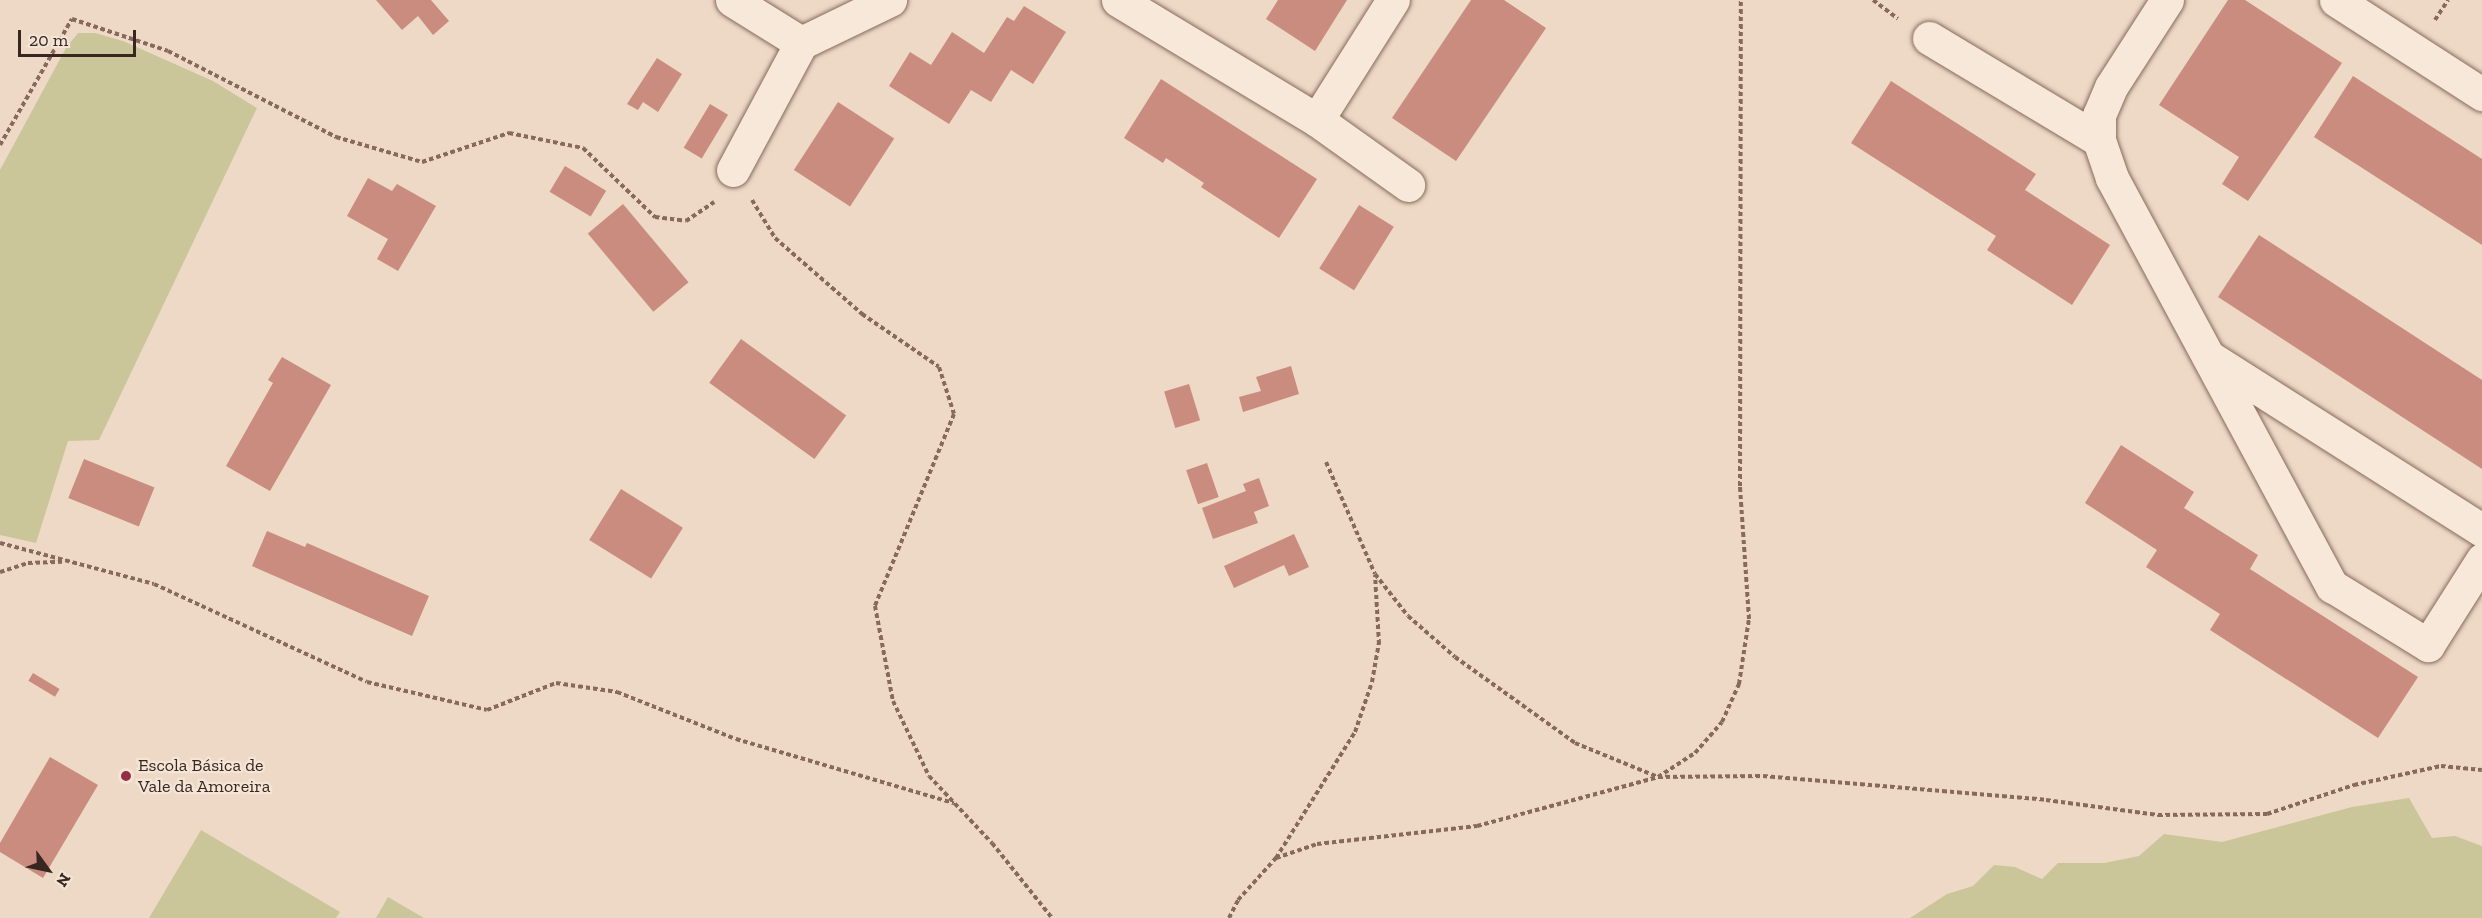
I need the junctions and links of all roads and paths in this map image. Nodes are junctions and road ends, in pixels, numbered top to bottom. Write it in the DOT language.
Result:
graph roads {
  1 [pos="732,0"];
  2 [pos="890,0"];
  3 [pos="1118,0"];
  4 [pos="1393,0"];
  5 [pos="1741,0"];
  6 [pos="2167,0"];
  7 [pos="2336,0"];
  8 [pos="1929,38"];
  9 [pos="801,43"];
  10 [pos="2482,94"];
  11 [pos="1317,120"];
  12 [pos="2099,140"];
  13 [pos="0,145"];
  14 [pos="733,170"];
  15 [pos="1408,185"];
  16 [pos="2208,356"];
  17 [pos="1326,462"];
  18 [pos="2482,530"];
  19 [pos="0,543"];
  20 [pos="2482,560"];
  21 [pos="72,562"];
  22 [pos="0,572"];
  23 [pos="1375,574"];
  24 [pos="2482,770"];
  25 [pos="1658,777"];
  26 [pos="954,803"];
  27 [pos="1276,858"];
  28 [pos="1052,918"];
  29 [pos="1228,918"];
  1 -- 9 [label="street"];
  2 -- 9 [label="street"];
  3 -- 11 [label="street"];
  4 -- 11 [label="street"];
  5 -- 25 [label="path"];
  6 -- 12 [label="street"];
  7 -- 10 [label="street"];
  8 -- 12 [label="street"];
  9 -- 14 [label="street"];
  11 -- 15 [label="street"];
  12 -- 16 [label="street"];
  13 -- 14 [label="path"];
  14 -- 26 [label="path"];
  16 -- 18 [label="street"];
  16 -- 20 [label="street"];
  17 -- 23 [label="path"];
  19 -- 21 [label="path"];
  21 -- 22 [label="path"];
  21 -- 26 [label="path"];
  23 -- 25 [label="path"];
  23 -- 27 [label="path"];
  24 -- 25 [label="path"];
  25 -- 27 [label="path"];
  26 -- 28 [label="path"];
  27 -- 29 [label="path"];
}
